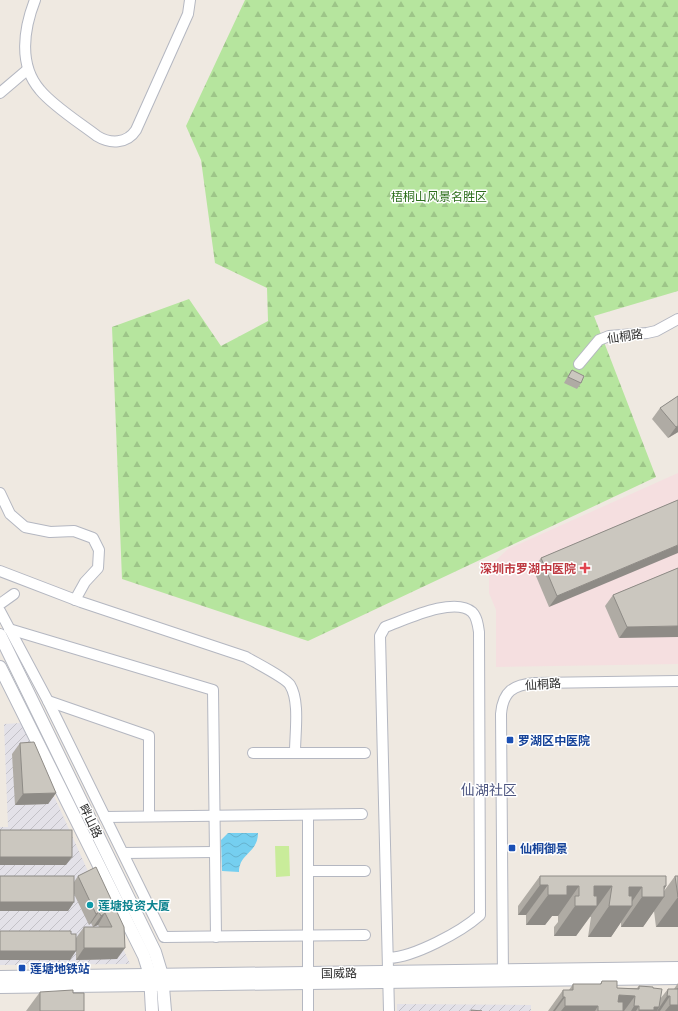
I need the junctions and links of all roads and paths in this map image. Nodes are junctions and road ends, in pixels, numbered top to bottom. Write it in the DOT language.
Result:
graph roads {
  1 [pos="35,0"];
  2 [pos="190,0"];
  3 [pos="28,70"];
  4 [pos="0,93"];
  5 [pos="678,319"];
  6 [pos="579,364"];
  7 [pos="0,493"];
  8 [pos="0,571"];
  9 [pos="14,594"];
  10 [pos="75,600"];
  11 [pos="0,604"];
  12 [pos="0,611"];
  13 [pos="5,632"];
  14 [pos="0,667"];
  15 [pos="678,681"];
  16 [pos="48,701"];
  17 [pos="296,752"];
  18 [pos="253,753"];
  19 [pos="365,753"];
  20 [pos="362,814"];
  21 [pos="214,815"];
  22 [pos="308,815"];
  23 [pos="149,816"];
  24 [pos="105,817"];
  25 [pos="214,852"];
  26 [pos="124,853"];
  27 [pos="308,871"];
  28 [pos="365,871"];
  29 [pos="365,935"];
  30 [pos="308,936"];
  31 [pos="216,937"];
  32 [pos="389,958"];
  33 [pos="678,968"];
  34 [pos="502,975"];
  35 [pos="0,977"];
  36 [pos="389,977"];
  37 [pos="308,978"];
  38 [pos="678,978"];
  39 [pos="150,980"];
  40 [pos="163,980"];
  41 [pos="0,987"];
  42 [pos="152,1011"];
  43 [pos="165,1011"];
  44 [pos="308,1011"];
  45 [pos="389,1011"];
  1 -- 3 [label="street"];
  2 -- 3 [label="street"];
  3 -- 4 [label="street"];
  5 -- 6 [label="street, 仙桐路"];
  7 -- 10 [label="street"];
  8 -- 10 [label="street"];
  9 -- 11 [label="street"];
  10 -- 17 [label="street"];
  12 -- 13 [label="street"];
  13 -- 16 [label="street"];
  13 -- 21 [label="street"];
  13 -- 40 [label="street, 畔山路"];
  14 -- 39 [label="street, 畔山路"];
  15 -- 34 [label="street, 仙桐路"];
  16 -- 23 [label="street"];
  16 -- 24 [label="street"];
  17 -- 18 [label="street"];
  17 -- 19 [label="street"];
  20 -- 22 [label="street"];
  21 -- 22 [label="street"];
  21 -- 23 [label="street"];
  21 -- 25 [label="street"];
  22 -- 27 [label="street"];
  23 -- 24 [label="street"];
  24 -- 26 [label="street"];
  25 -- 26 [label="street"];
  25 -- 31 [label="street"];
  26 -- 31 [label="street"];
  27 -- 28 [label="street"];
  27 -- 30 [label="street"];
  29 -- 30 [label="street"];
  30 -- 31 [label="street"];
  30 -- 37 [label="street"];
  32 -- 32 [label="street"];
  32 -- 36 [label="street"];
  33 -- 34 [label="street, 国威路"];
  34 -- 36 [label="street, 国威路"];
  34 -- 38 [label="street, 国威路"];
  35 -- 39 [label="street, 国威路"];
  36 -- 37 [label="street, 国威路"];
  36 -- 45 [label="street"];
  37 -- 40 [label="street, 国威路"];
  37 -- 44 [label="street"];
  39 -- 40 [label="street, 国威路"];
  39 -- 41 [label="street, 国威路"];
  39 -- 42 [label="street, 畔山路"];
  40 -- 43 [label="street, 畔山路"];
}
